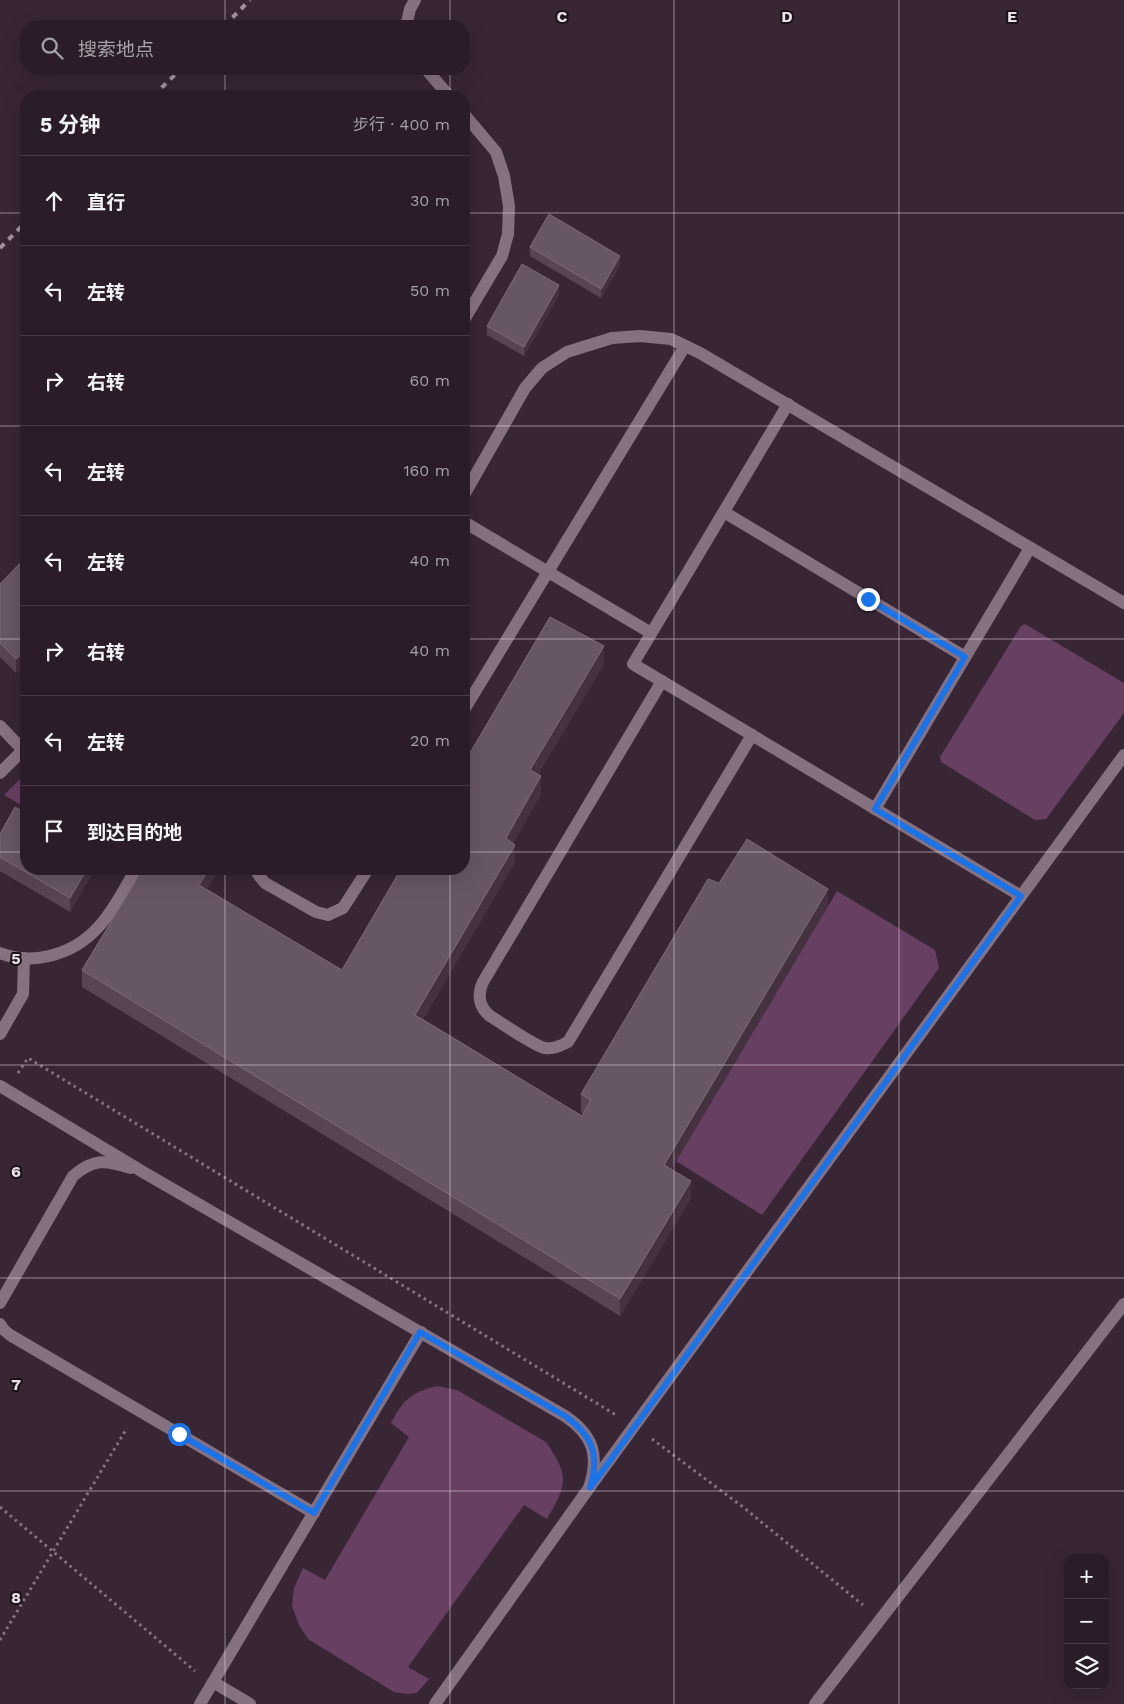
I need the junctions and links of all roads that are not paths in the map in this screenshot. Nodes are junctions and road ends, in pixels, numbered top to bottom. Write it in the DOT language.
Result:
graph roads {
  1 [pos="415,0"];
  2 [pos="407,20"];
  3 [pos="431,75"];
  4 [pos="444,90"];
  5 [pos="470,121"];
  6 [pos="470,310"];
  7 [pos="685,346"];
  8 [pos="788,404"];
  9 [pos="470,485"];
  10 [pos="724,512"];
  11 [pos="470,526"];
  12 [pos="1030,548"];
  13 [pos="548,572"];
  14 [pos="1124,603"];
  15 [pos="651,633"];
  16 [pos="965,657"];
  17 [pos="662,681"];
  18 [pos="470,700"];
  19 [pos="0,726"];
  20 [pos="752,735"];
  21 [pos="20,744"];
  22 [pos="20,753"];
  23 [pos="1124,755"];
  24 [pos="0,773"];
  25 [pos="875,809"];
  26 [pos="132,875"];
  27 [pos="258,875"];
  28 [pos="364,875"];
  29 [pos="1021,896"];
  30 [pos="0,953"];
  31 [pos="24,958"];
  32 [pos="0,1034"];
  33 [pos="0,1086"];
  34 [pos="143,1172"];
  35 [pos="0,1303"];
  36 [pos="1124,1304"];
  37 [pos="0,1324"];
  38 [pos="420,1332"];
  39 [pos="590,1488"];
  40 [pos="314,1513"];
  41 [pos="213,1682"];
  42 [pos="200,1704"];
  43 [pos="250,1704"];
  44 [pos="435,1704"];
  45 [pos="815,1704"];
  1 -- 2 [label="street"];
  3 -- 4 [label="street"];
  5 -- 6 [label="street"];
  7 -- 8 [label="street"];
  7 -- 9 [label="street"];
  7 -- 13 [label="street"];
  8 -- 10 [label="street"];
  8 -- 12 [label="street"];
  10 -- 15 [label="street"];
  10 -- 16 [label="street"];
  11 -- 13 [label="street"];
  12 -- 14 [label="street"];
  12 -- 16 [label="street"];
  13 -- 15 [label="street"];
  13 -- 18 [label="street"];
  15 -- 17 [label="street"];
  16 -- 25 [label="street"];
  17 -- 20 [label="street"];
  17 -- 20 [label="street"];
  19 -- 21 [label="street"];
  20 -- 25 [label="street"];
  22 -- 24 [label="street"];
  23 -- 29 [label="street"];
  25 -- 29 [label="street"];
  26 -- 31 [label="street"];
  27 -- 28 [label="street"];
  29 -- 39 [label="street"];
  30 -- 31 [label="street"];
  31 -- 32 [label="street"];
  33 -- 34 [label="street"];
  34 -- 35 [label="street"];
  34 -- 38 [label="street"];
  36 -- 45 [label="street"];
  37 -- 40 [label="street"];
  38 -- 39 [label="street"];
  38 -- 40 [label="street"];
  39 -- 44 [label="street"];
  40 -- 41 [label="street"];
  41 -- 42 [label="street"];
  41 -- 43 [label="street"];
}
